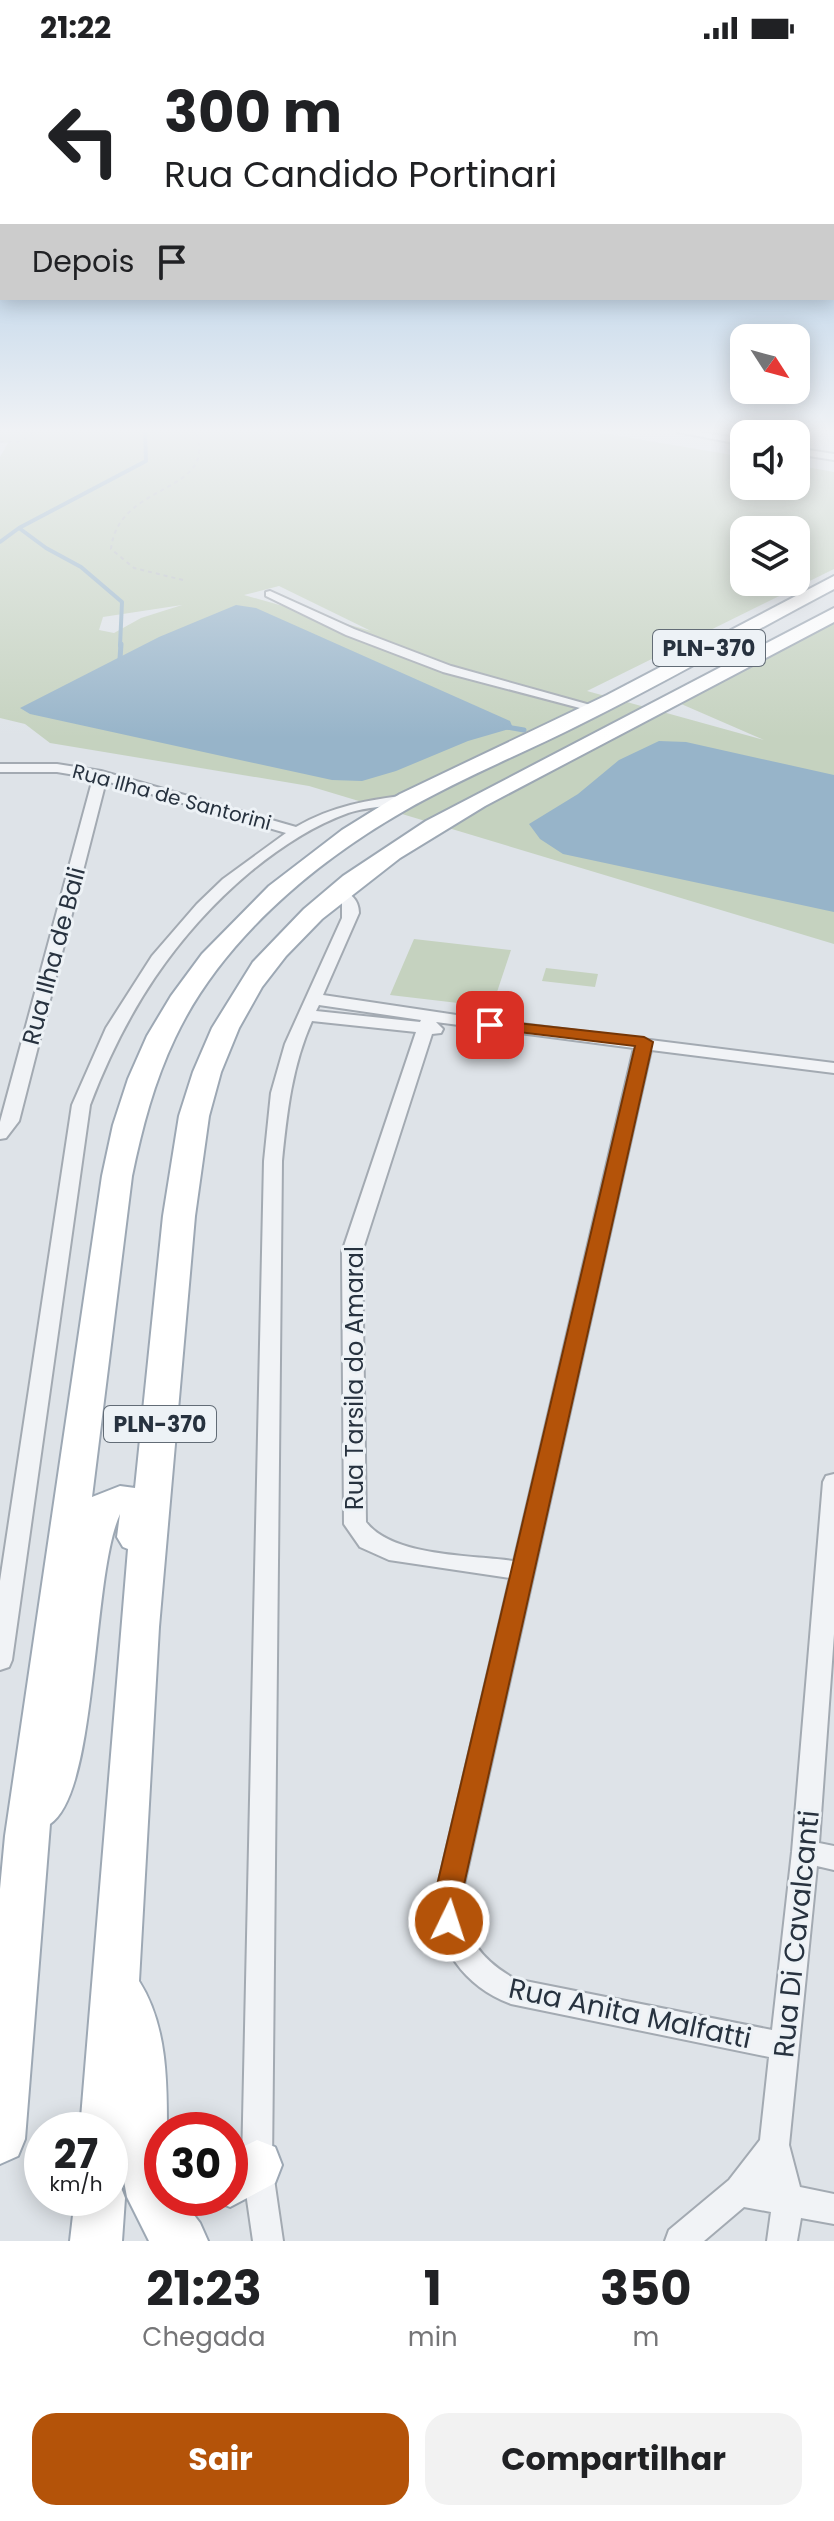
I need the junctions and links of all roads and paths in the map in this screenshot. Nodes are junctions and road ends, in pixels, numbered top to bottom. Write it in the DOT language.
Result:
graph roads {
  1 [pos="113,534"];
  2 [pos="183,580"];
  3 [pos="834,582"];
  4 [pos="270,594"];
  5 [pos="834,614"];
  6 [pos="595,708"];
  7 [pos="0,768"];
  8 [pos="101,775"];
  9 [pos="408,799"];
  10 [pos="296,831"];
  11 [pos="336,892"];
  12 [pos="310,1007"];
  13 [pos="428,1023"];
  14 [pos="644,1042"];
  15 [pos="834,1068"];
  16 [pos="0,1134"];
  17 [pos="834,1482"];
  18 [pos="522,1571"];
  19 [pos="139,1628"];
  20 [pos="0,1660"];
  21 [pos="27,1836"];
  22 [pos="805,1852"];
  23 [pos="834,1858"];
  24 [pos="119,1978"];
  25 [pos="786,2047"];
  26 [pos="107,2112"];
  27 [pos="146,2112"];
  28 [pos="245,2112"];
  29 [pos="0,2139"];
  30 [pos="774,2145"];
  31 [pos="248,2187"];
  32 [pos="740,2191"];
  33 [pos="788,2198"];
  34 [pos="834,2209"];
  35 [pos="98,2216"];
  36 [pos="162,2216"];
  37 [pos="96,2241"];
  38 [pos="182,2241"];
  39 [pos="268,2241"];
  40 [pos="680,2241"];
  41 [pos="782,2241"];
  1 -- 2 [label="path"];
  3 -- 6 [label="main road, PLN-370"];
  4 -- 6 [label="street"];
  5 -- 11 [label="main road, PLN-370"];
  6 -- 9 [label="main road, PLN-370"];
  7 -- 8 [label="street, Rua Ilha de Santorini"];
  8 -- 10 [label="street, Rua Ilha de Santorini"];
  8 -- 16 [label="street, Rua Ilha de Bali"];
  9 -- 10 [label="street"];
  9 -- 21 [label="main road, PLN-370"];
  10 -- 20 [label="street"];
  11 -- 12 [label="street"];
  11 -- 19 [label="main road, PLN-370"];
  12 -- 13 [label="street"];
  12 -- 28 [label="street"];
  13 -- 14 [label="street"];
  13 -- 18 [label="street, Rua Tarsila do Amaral"];
  14 -- 15 [label="street"];
  14 -- 18 [label="street, Rua Anita Malfatti"];
  17 -- 22 [label="street, Rua Di Cavalcanti"];
  18 -- 25 [label="street, Rua Anita Malfatti"];
  19 -- 21 [label="main road"];
  19 -- 24 [label="main road, PLN-370"];
  21 -- 29 [label="main road, PLN-370"];
  22 -- 23 [label="street"];
  22 -- 25 [label="street, Rua Di Cavalcanti"];
  24 -- 26 [label="main road, PLN-370"];
  24 -- 27 [label="main road"];
  25 -- 30 [label="street, Rua Di Cavalcanti"];
  30 -- 32 [label="street"];
  30 -- 33 [label="street, Rua Di Cavalcanti"];
  31 -- 39 [label="street"];
  32 -- 33 [label="street"];
  32 -- 40 [label="street"];
  33 -- 34 [label="street"];
  33 -- 41 [label="street, Rua Di Cavalcanti"];
  35 -- 37 [label="main road"];
  36 -- 38 [label="main road"];
}
